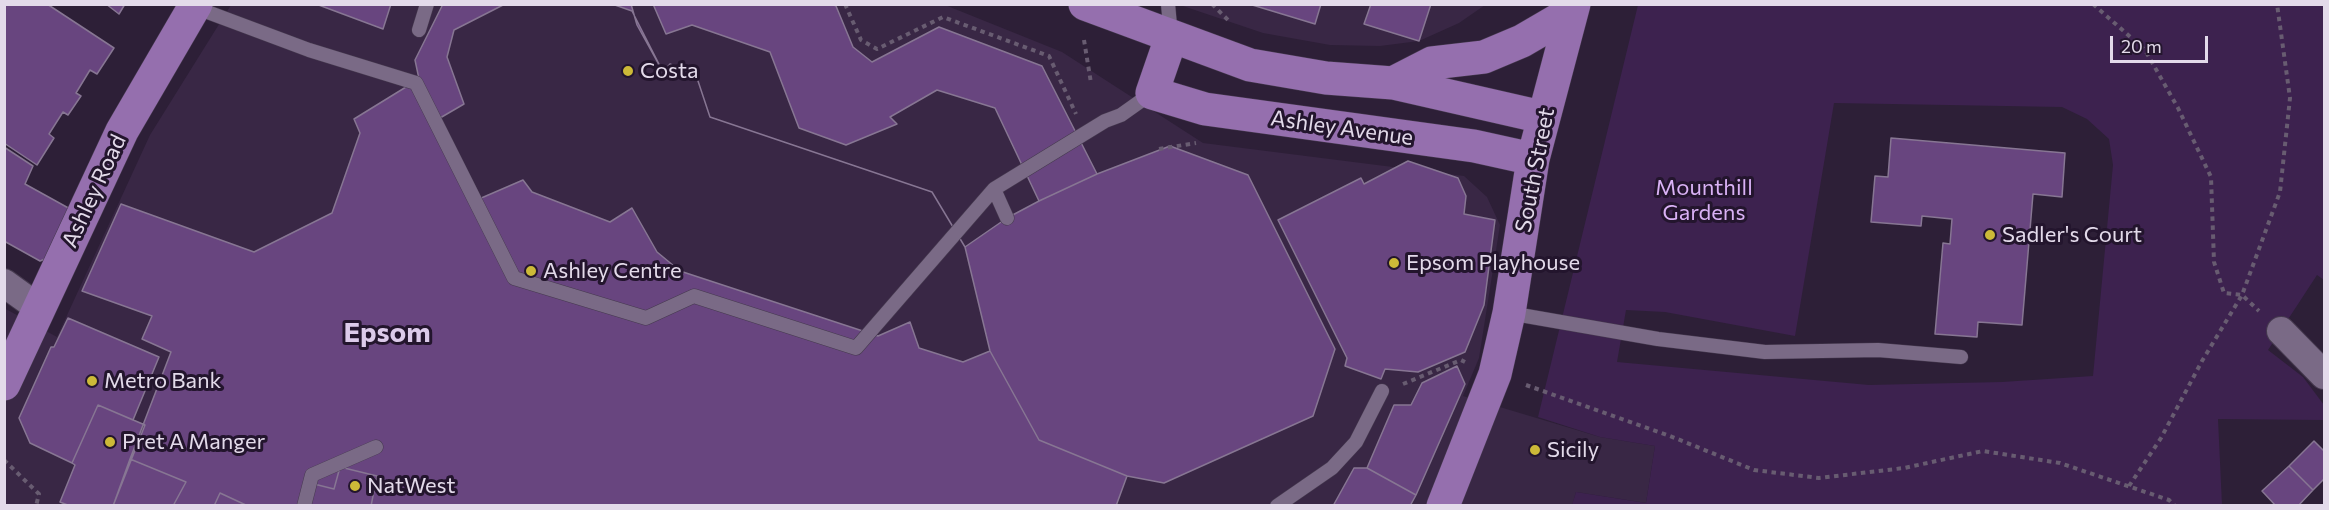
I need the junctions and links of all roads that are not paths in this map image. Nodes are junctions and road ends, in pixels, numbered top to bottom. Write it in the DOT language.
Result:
graph roads {
  1 [pos="427,4"];
  2 [pos="1085,4"];
  3 [pos="1168,4"];
  4 [pos="195,6"];
  5 [pos="1572,9"];
  6 [pos="419,30"];
  7 [pos="1171,38"];
  8 [pos="1393,82"];
  9 [pos="1152,93"];
  10 [pos="1542,117"];
  11 [pos="1533,159"];
  12 [pos="994,189"];
  13 [pos="1007,218"];
  14 [pos="4,283"];
  15 [pos="40,309"];
  16 [pos="1509,313"];
  17 [pos="2281,331"];
  18 [pos="1961,357"];
  19 [pos="2325,375"];
  20 [pos="4,384"];
  21 [pos="1383,391"];
  22 [pos="375,447"];
  23 [pos="304,506"];
  24 [pos="1277,506"];
  25 [pos="1443,506"];
  1 -- 6 [label="lane"];
  2 -- 7 [label="highway"];
  3 -- 7 [label="lane"];
  4 -- 12 [label="lane"];
  4 -- 15 [label="highway, Ashley Road"];
  5 -- 8 [label="highway"];
  5 -- 10 [label="highway, South Street"];
  7 -- 8 [label="highway"];
  7 -- 9 [label="highway"];
  8 -- 10 [label="highway"];
  9 -- 11 [label="highway, Ashley Avenue"];
  9 -- 12 [label="lane"];
  10 -- 11 [label="highway, South Street"];
  11 -- 16 [label="highway, South Street"];
  12 -- 13 [label="lane"];
  14 -- 15 [label="street"];
  15 -- 20 [label="highway, Ashley Road"];
  16 -- 18 [label="lane"];
  16 -- 25 [label="highway, South Street"];
  17 -- 19 [label="street"];
  21 -- 24 [label="lane"];
  22 -- 23 [label="lane"];
}
